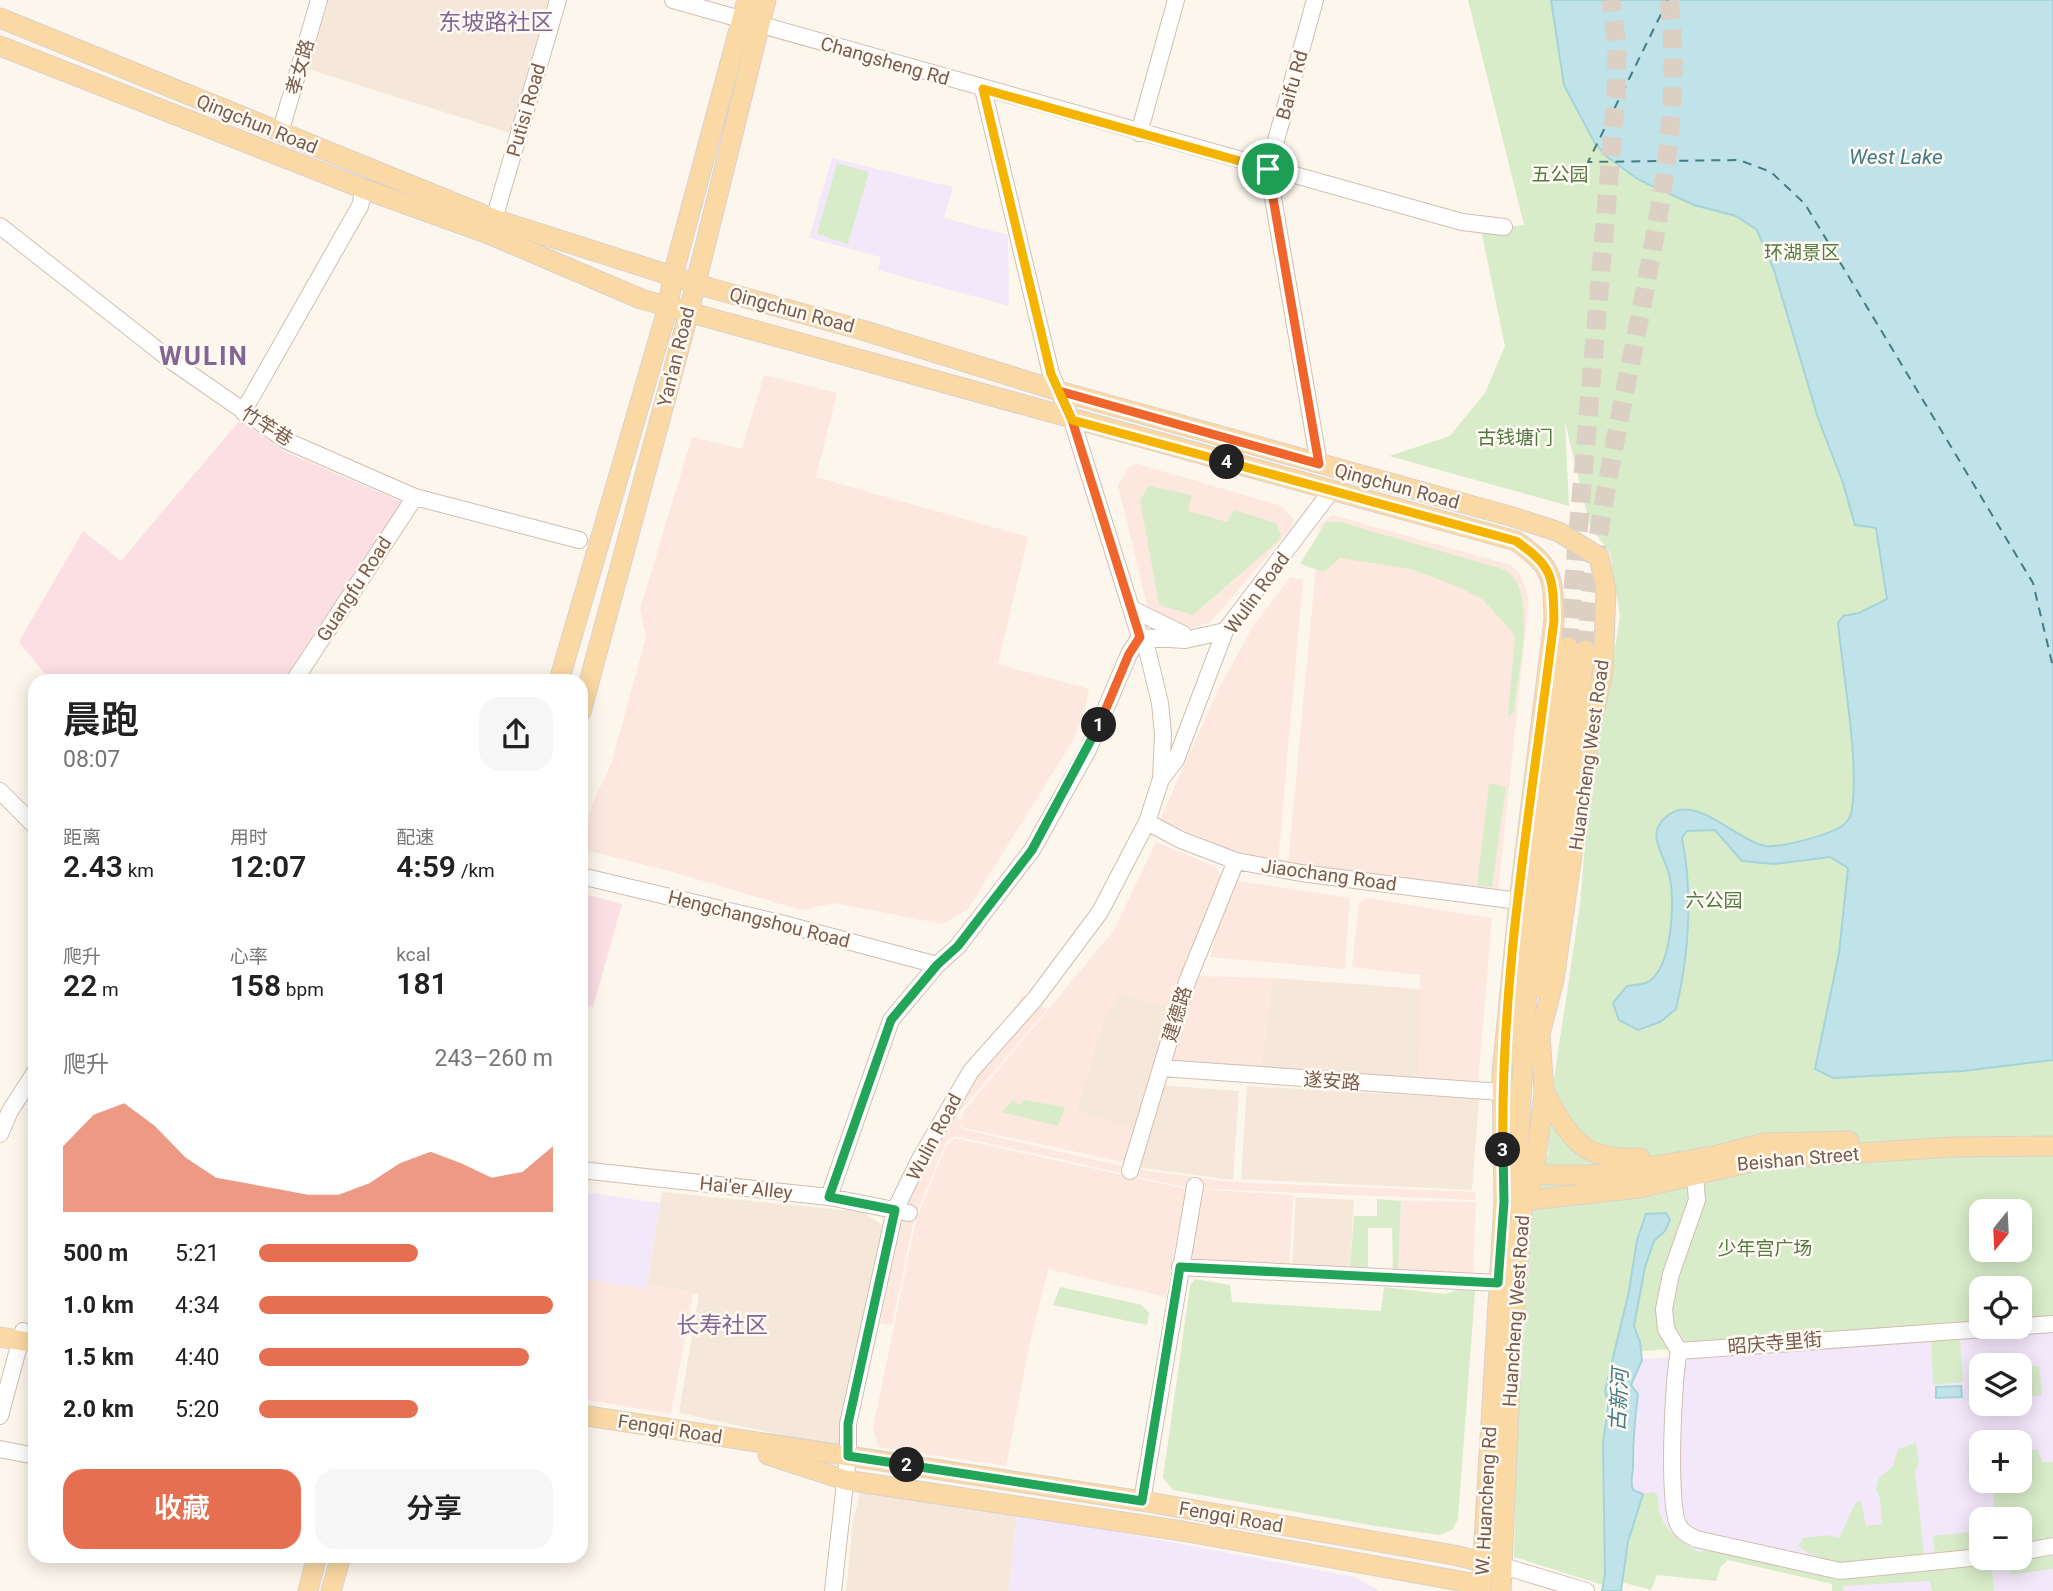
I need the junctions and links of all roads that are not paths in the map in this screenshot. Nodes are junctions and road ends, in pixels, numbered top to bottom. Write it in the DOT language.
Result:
graph roads {
  1 [pos="319,0"];
  2 [pos="558,0"];
  3 [pos="673,0"];
  4 [pos="747,0"];
  5 [pos="766,0"];
  6 [pos="1176,0"];
  7 [pos="1315,0"];
  8 [pos="0,18"];
  9 [pos="751,22"];
  10 [pos="0,46"];
  11 [pos="983,89"];
  12 [pos="280,133"];
  13 [pos="1139,133"];
  14 [pos="1268,169"];
  15 [pos="365,189"];
  16 [pos="494,219"];
  17 [pos="0,226"];
  18 [pos="1504,227"];
  19 [pos="673,275"];
  20 [pos="695,282"];
  21 [pos="668,307"];
  22 [pos="688,313"];
  23 [pos="1059,391"];
  24 [pos="243,412"];
  25 [pos="1072,420"];
  26 [pos="1319,464"];
  27 [pos="1332,490"];
  28 [pos="415,497"];
  29 [pos="579,540"];
  30 [pos="1599,557"];
  31 [pos="1553,582"];
  32 [pos="1132,609"];
  33 [pos="1225,631"];
  34 [pos="1140,637"];
  35 [pos="1198,638"];
  36 [pos="298,674"];
  37 [pos="561,674"];
  38 [pos="588,686"];
  39 [pos="1161,779"];
  40 [pos="0,791"];
  41 [pos="28,819"];
  42 [pos="1147,822"];
  43 [pos="1236,861"];
  44 [pos="588,878"];
  45 [pos="1519,901"];
  46 [pos="937,965"];
  47 [pos="1540,1034"];
  48 [pos="1161,1068"];
  49 [pos="28,1083"];
  50 [pos="1502,1092"];
  51 [pos="1544,1092"];
  52 [pos="0,1134"];
  53 [pos="2053,1135"];
  54 [pos="2053,1146"];
  55 [pos="1718,1155"];
  56 [pos="588,1171"];
  57 [pos="1130,1171"];
  58 [pos="1534,1175"];
  59 [pos="1696,1177"];
  60 [pos="1195,1186"];
  61 [pos="829,1197"];
  62 [pos="1513,1202"];
  63 [pos="902,1212"];
  64 [pos="1180,1267"];
  65 [pos="1498,1283"];
  66 [pos="2053,1324"];
  67 [pos="0,1328"];
  68 [pos="0,1337"];
  69 [pos="28,1337"];
  70 [pos="28,1337"];
  71 [pos="28,1340"];
  72 [pos="1679,1351"];
  73 [pos="0,1416"];
  74 [pos="588,1416"];
  75 [pos="588,1429"];
  76 [pos="0,1449"];
  77 [pos="28,1455"];
  78 [pos="848,1456"];
  79 [pos="845,1480"];
  80 [pos="1142,1501"];
  81 [pos="2053,1546"];
  82 [pos="2032,1550"];
  83 [pos="1969,1558"];
  84 [pos="315,1563"];
  85 [pos="339,1563"];
  86 [pos="1494,1565"];
  87 [pos="1482,1588"];
  88 [pos="308,1591"];
  89 [pos="331,1591"];
  90 [pos="833,1591"];
  91 [pos="1502,1591"];
  92 [pos="1586,1591"];
  1 -- 12 [label="street, 孝女路"];
  2 -- 16 [label="street, Putisi Road"];
  3 -- 9 [label="street, Changsheng Rd"];
  4 -- 9 [label="main road, Yan'an Road"];
  5 -- 9 [label="main road, Yan'an Road"];
  6 -- 13 [label="street"];
  7 -- 14 [label="street, Baifu Rd"];
  8 -- 12 [label="main road, Qingchun Road"];
  9 -- 11 [label="street, Changsheng Rd"];
  9 -- 19 [label="main road, Yan'an Road"];
  9 -- 20 [label="main road, Yan'an Road"];
  10 -- 15 [label="main road, Qingchun Road"];
  11 -- 13 [label="street, Changsheng Rd"];
  11 -- 23 [label="street, Wulin Road"];
  12 -- 16 [label="main road, Qingchun Road"];
  13 -- 14 [label="street, Changsheng Rd"];
  14 -- 18 [label="street, Changsheng Rd"];
  14 -- 26 [label="street"];
  15 -- 21 [label="main road, Qingchun Road"];
  15 -- 24 [label="street"];
  16 -- 19 [label="main road, Qingchun Road"];
  17 -- 24 [label="street, 竹竿巷"];
  19 -- 20 [label="main road, Qingchun Road"];
  19 -- 21 [label="main road, Yan'an Road"];
  20 -- 22 [label="main road, Yan'an Road"];
  20 -- 23 [label="main road, Qingchun Road"];
  21 -- 22 [label="main road, Qingchun Road"];
  21 -- 37 [label="main road, Yan'an Road"];
  22 -- 25 [label="main road, Qingchun Road"];
  22 -- 38 [label="main road, Yan'an Road"];
  23 -- 25 [label="street, Wulin Road"];
  23 -- 26 [label="main road, Qingchun Road"];
  24 -- 28 [label="street, 竹竿巷"];
  25 -- 27 [label="main road, Qingchun Road"];
  25 -- 32 [label="street, Wulin Road"];
  26 -- 30 [label="main road, Qingchun Road"];
  27 -- 31 [label="main road, Qingchun Road"];
  27 -- 33 [label="street, Wulin Road"];
  28 -- 29 [label="street, 竹竿巷"];
  28 -- 36 [label="street, Guangfu Road"];
  30 -- 47 [label="main road, Huancheng West Road"];
  31 -- 45 [label="main road, Huancheng West Road"];
  32 -- 34 [label="street, Wulin Road"];
  32 -- 35 [label="street"];
  33 -- 35 [label="street"];
  33 -- 39 [label="street, Wulin Road"];
  34 -- 35 [label="street"];
  34 -- 39 [label="street, Wulin Road"];
  34 -- 46 [label="street"];
  39 -- 42 [label="street, Wulin Road"];
  40 -- 41 [label="street"];
  42 -- 43 [label="street, Jiaochang Road"];
  42 -- 63 [label="street, Wulin Road"];
  43 -- 45 [label="street, Jiaochang Road"];
  43 -- 48 [label="street, 建德路"];
  44 -- 46 [label="street, Hengchangshou Road"];
  45 -- 50 [label="main road, Huancheng West Road"];
  46 -- 61 [label="street"];
  47 -- 51 [label="main road, Huancheng West Road"];
  47 -- 62 [label="main road, Huancheng West Road"];
  48 -- 50 [label="street, 遂安路"];
  48 -- 57 [label="street, 建德路"];
  49 -- 52 [label="street"];
  50 -- 62 [label="main road, Huancheng West Road"];
  51 -- 55 [label="main road"];
  51 -- 58 [label="main road, Huancheng West Road"];
  53 -- 55 [label="main road, Beishan Street"];
  54 -- 59 [label="main road, Beishan Street"];
  55 -- 58 [label="main road, Beishan Street"];
  56 -- 61 [label="street, Hai'er Alley"];
  58 -- 62 [label="main road, Huancheng West Road"];
  59 -- 62 [label="main road, Beishan Street"];
  59 -- 72 [label="street"];
  60 -- 64 [label="street"];
  61 -- 63 [label="street, Hai'er Alley"];
  62 -- 65 [label="main road, W. Huancheng Rd"];
  62 -- 86 [label="main road, Huancheng West Road"];
  63 -- 78 [label="street, Wulin Road"];
  64 -- 65 [label="street"];
  64 -- 80 [label="street"];
  65 -- 86 [label="main road, W. Huancheng Rd"];
  66 -- 72 [label="street, 昭庆寺里街"];
  67 -- 69 [label="main road"];
  68 -- 70 [label="main road"];
  71 -- 73 [label="street"];
  72 -- 83 [label="street"];
  74 -- 78 [label="main road, Fengqi Road"];
  75 -- 79 [label="main road"];
  76 -- 77 [label="street"];
  78 -- 79 [label="street, Wulin Road"];
  78 -- 80 [label="main road, Fengqi Road"];
  79 -- 87 [label="main road"];
  79 -- 90 [label="street, Wulin Road"];
  80 -- 86 [label="main road, Fengqi Road"];
  81 -- 82 [label="street"];
  84 -- 88 [label="main road"];
  85 -- 89 [label="main road"];
  86 -- 87 [label="main road, W. Huancheng Rd"];
  86 -- 91 [label="main road, Huancheng West Road"];
  86 -- 92 [label="street, Fengqi Road"];
}
